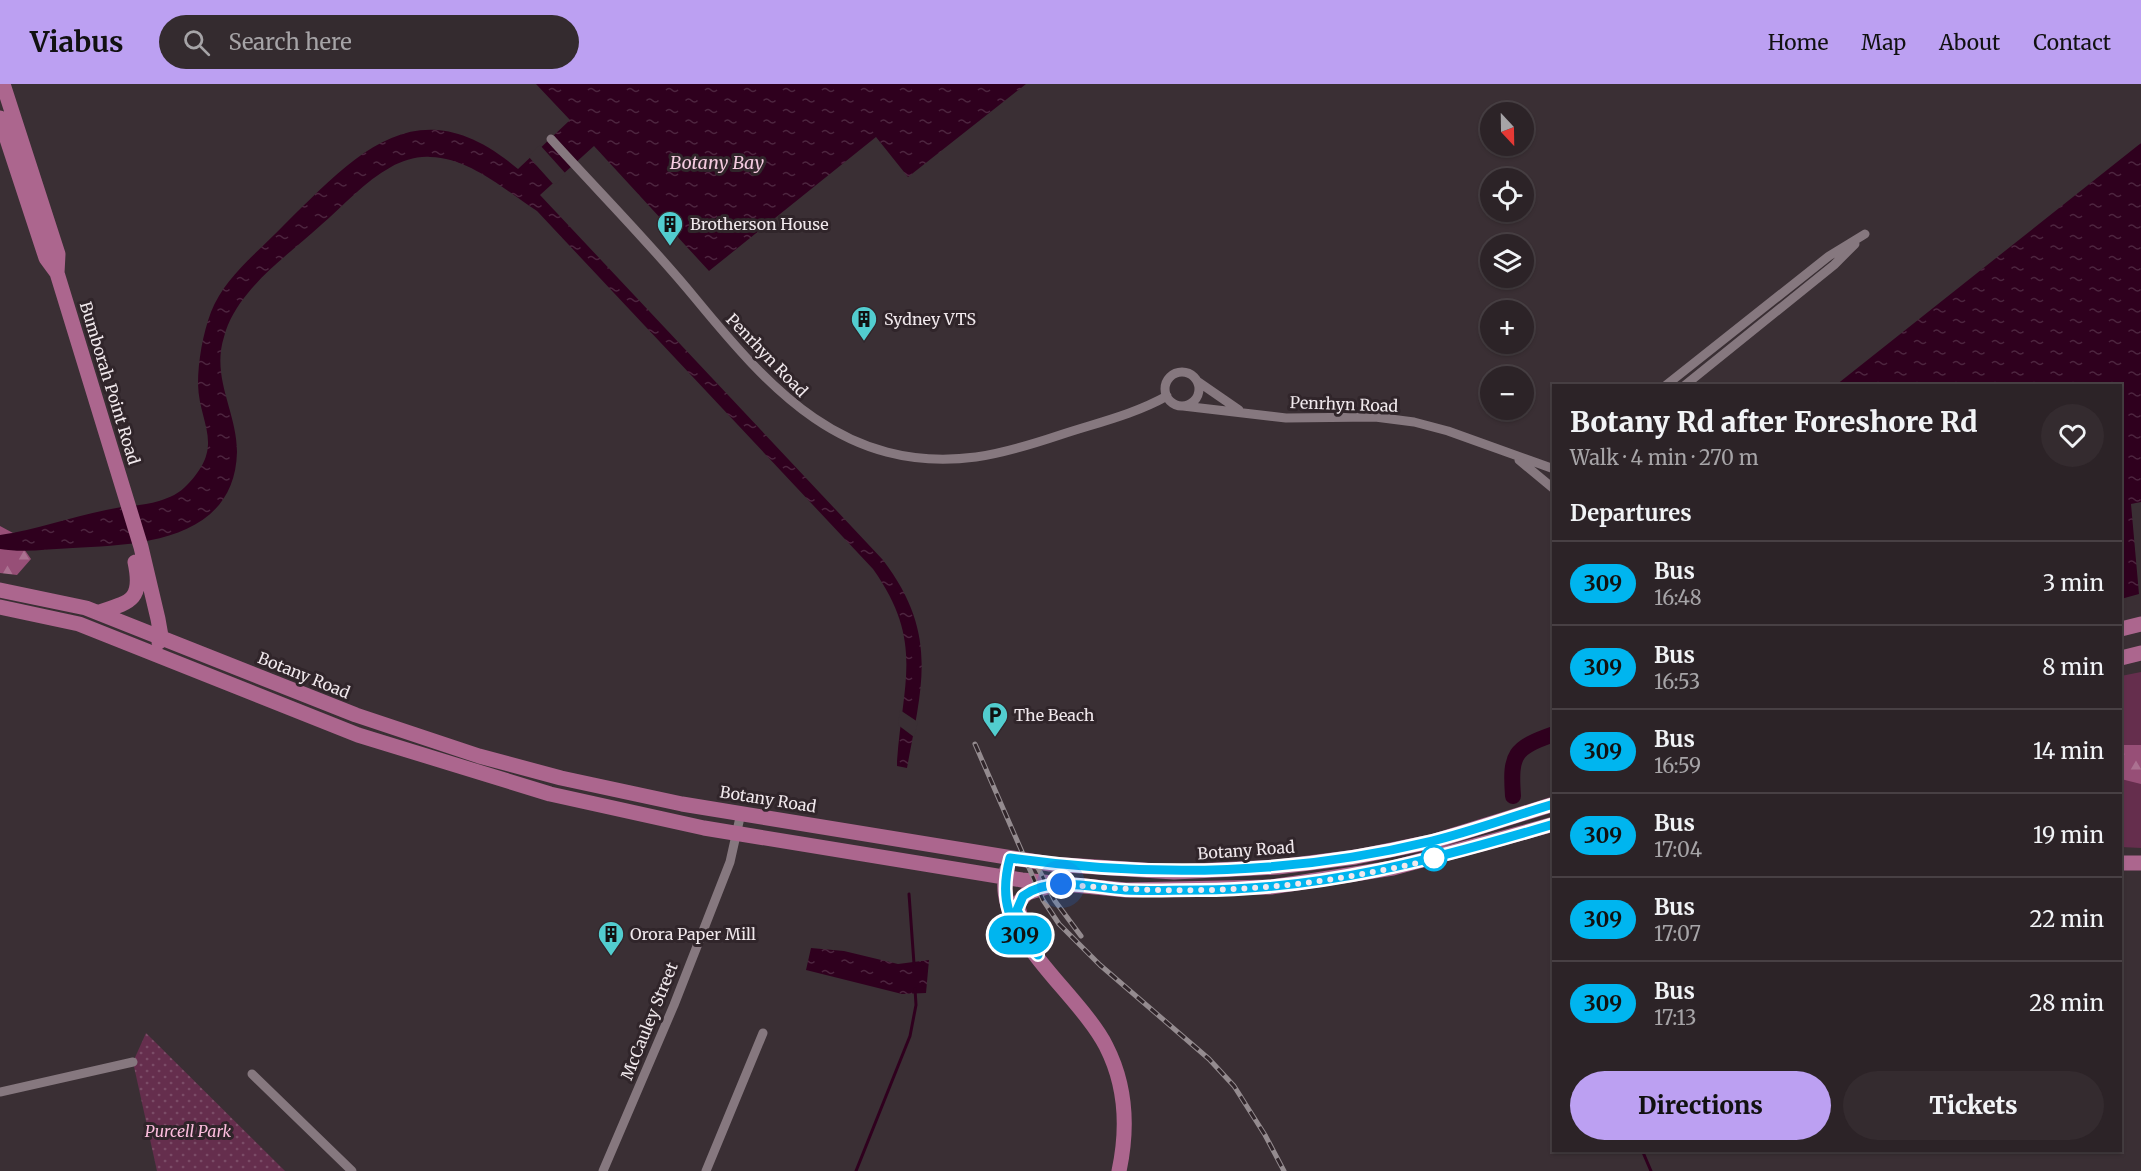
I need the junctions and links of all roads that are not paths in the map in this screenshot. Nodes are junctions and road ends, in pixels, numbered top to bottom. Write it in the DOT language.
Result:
graph roads {
  1 [pos="3,84"];
  2 [pos="0,118"];
  3 [pos="12,132"];
  4 [pos="551,139"];
  5 [pos="1197,381"];
  6 [pos="1668,384"];
  7 [pos="1686,384"];
  8 [pos="1167,396"];
  9 [pos="1183,406"];
  10 [pos="1241,412"];
  11 [pos="1512,455"];
  12 [pos="1552,470"];
  13 [pos="1552,487"];
  14 [pos="137,546"];
  15 [pos="0,590"];
  16 [pos="0,608"];
  17 [pos="99,612"];
  18 [pos="2141,624"];
  19 [pos="2122,629"];
  20 [pos="161,636"];
  21 [pos="154,653"];
  22 [pos="2141,653"];
  23 [pos="2122,657"];
  24 [pos="1552,803"];
  25 [pos="741,813"];
  26 [pos="1552,825"];
  27 [pos="738,833"];
  28 [pos="2122,863"];
  29 [pos="2141,863"];
  30 [pos="1007,868"];
  31 [pos="1061,884"];
  32 [pos="1038,955"];
  33 [pos="763,1033"];
  34 [pos="133,1062"];
  35 [pos="252,1074"];
  36 [pos="0,1092"];
  37 [pos="352,1171"];
  38 [pos="603,1171"];
  39 [pos="706,1171"];
  40 [pos="1119,1171"];
  1 -- 3 [label="main road, Bumborah Point Road"];
  2 -- 3 [label="main road, Bumborah Point Road"];
  3 -- 14 [label="main road, Bumborah Point Road"];
  4 -- 8 [label="street, Penrhyn Road"];
  5 -- 8 [label="street, Penrhyn Road"];
  5 -- 9 [label="street"];
  5 -- 10 [label="street, Penrhyn Road"];
  6 -- 7 [label="street"];
  8 -- 9 [label="street, Penrhyn Road"];
  9 -- 10 [label="street, Penrhyn Road"];
  10 -- 11 [label="street, Penrhyn Road"];
  11 -- 12 [label="street, Penrhyn Road"];
  11 -- 13 [label="street"];
  14 -- 17 [label="main road, Bumborah Point Road"];
  14 -- 20 [label="main road, Bumborah Point Road"];
  15 -- 17 [label="main road, Botany Road"];
  16 -- 21 [label="main road, Botany Road"];
  17 -- 20 [label="main road, Botany Road"];
  18 -- 19 [label="main road"];
  20 -- 21 [label="main road"];
  20 -- 25 [label="main road, Botany Road"];
  21 -- 27 [label="main road, Botany Road"];
  22 -- 23 [label="main road"];
  24 -- 30 [label="main road, Botany Road"];
  25 -- 27 [label="street, McCauley Street"];
  25 -- 30 [label="main road, Botany Road"];
  26 -- 31 [label="main road, Botany Road"];
  27 -- 30 [label="main road, Botany Road"];
  27 -- 38 [label="street, McCauley Street"];
  28 -- 29 [label="main road"];
  30 -- 31 [label="main road, Botany Road"];
  30 -- 32 [label="main road"];
  31 -- 32 [label="main road"];
  32 -- 40 [label="main road"];
  33 -- 39 [label="street"];
  34 -- 36 [label="street"];
  35 -- 37 [label="street"];
}
